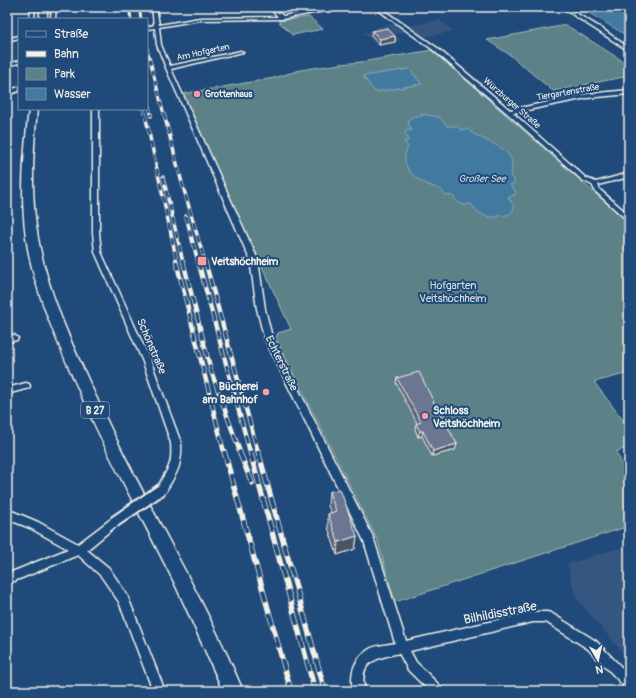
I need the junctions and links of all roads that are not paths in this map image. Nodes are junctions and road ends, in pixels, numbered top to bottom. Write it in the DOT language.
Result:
graph roads {
  1 [pos="33,7"];
  2 [pos="44,7"];
  3 [pos="54,7"];
  4 [pos="154,7"];
  5 [pos="271,7"];
  6 [pos="312,7"];
  7 [pos="343,7"];
  8 [pos="376,7"];
  9 [pos="563,7"];
  10 [pos="318,12"];
  11 [pos="32,18"];
  12 [pos="43,18"];
  13 [pos="53,18"];
  14 [pos="282,18"];
  15 [pos="156,27"];
  16 [pos="148,28"];
  17 [pos="18,37"];
  18 [pos="7,40"];
  19 [pos="629,50"];
  20 [pos="241,52"];
  21 [pos="18,62"];
  22 [pos="7,65"];
  23 [pos="168,68"];
  24 [pos="18,89"];
  25 [pos="629,92"];
  26 [pos="7,93"];
  27 [pos="33,110"];
  28 [pos="96,110"];
  29 [pos="509,112"];
  30 [pos="629,175"];
  31 [pos="595,184"];
  32 [pos="629,219"];
  33 [pos="26,386"];
  34 [pos="7,391"];
  35 [pos="7,514"];
  36 [pos="79,550"];
  37 [pos="7,580"];
  38 [pos="402,647"];
  39 [pos="629,683"];
  40 [pos="159,691"];
  41 [pos="233,691"];
  42 [pos="359,691"];
  43 [pos="437,691"];
  1 -- 11 [label="street"];
  2 -- 12 [label="main road"];
  3 -- 13 [label="street"];
  4 -- 15 [label="street, Echterstraße"];
  5 -- 14 [label="street"];
  6 -- 10 [label="street"];
  7 -- 10 [label="street"];
  8 -- 29 [label="street, Würzburger Straße"];
  9 -- 19 [label="street"];
  10 -- 14 [label="street"];
  14 -- 15 [label="street"];
  15 -- 16 [label="street"];
  15 -- 23 [label="street, Echterstraße"];
  17 -- 18 [label="street"];
  20 -- 23 [label="street, Am Hofgarten"];
  21 -- 22 [label="street"];
  23 -- 38 [label="street, Echterstraße"];
  24 -- 26 [label="street"];
  25 -- 29 [label="street, Tiergartenstraße"];
  27 -- 41 [label="main road, B 27"];
  28 -- 36 [label="street, Schönstraße, bridge"];
  29 -- 31 [label="street, Würzburger Straße"];
  30 -- 31 [label="street"];
  31 -- 32 [label="street, Würzburger Straße"];
  33 -- 34 [label="street"];
  35 -- 36 [label="street"];
  36 -- 37 [label="street, Schönstraße"];
  36 -- 40 [label="street"];
  38 -- 39 [label="street, Bilhildisstraße"];
  38 -- 42 [label="street, Bilhildisstraße"];
  38 -- 43 [label="street, Echterstraße"];
}
